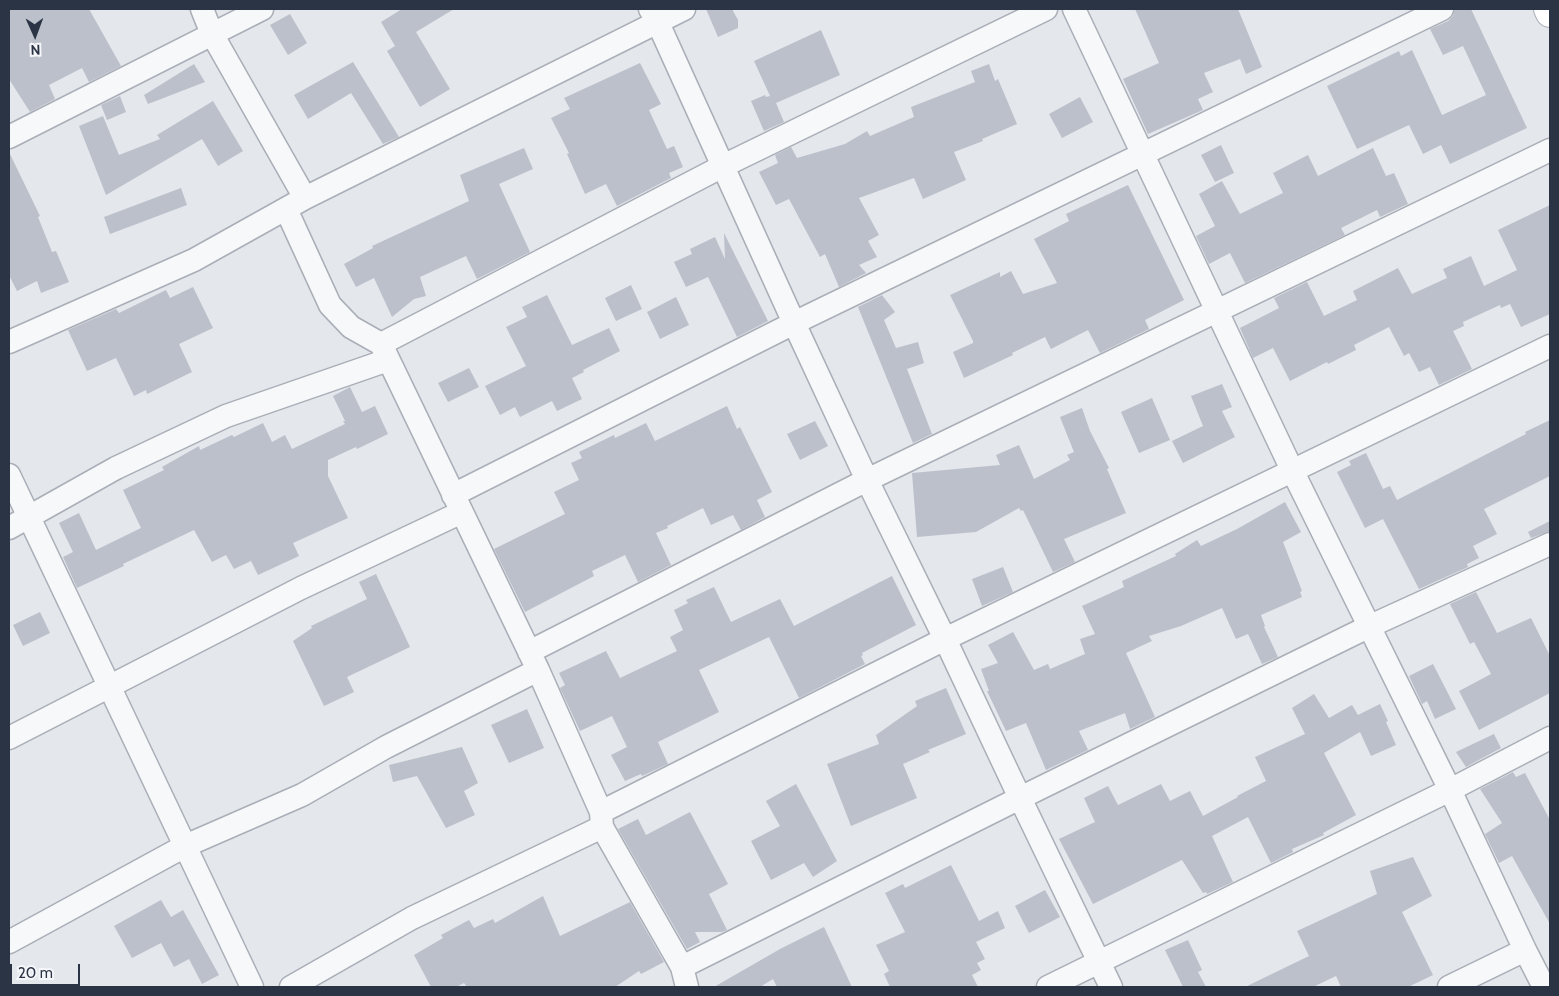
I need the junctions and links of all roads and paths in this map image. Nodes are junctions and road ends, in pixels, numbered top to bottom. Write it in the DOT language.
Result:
graph roads {
  1 [pos="202,9"];
  2 [pos="262,9"];
  3 [pos="684,9"];
  4 [pos="1046,9"];
  5 [pos="1074,9"];
  6 [pos="1442,9"];
  7 [pos="1548,9"];
  8 [pos="1550,13"];
  9 [pos="654,16"];
  10 [pos="212,34"];
  11 [pos="9,136"];
  12 [pos="1550,150"];
  13 [pos="1142,154"];
  14 [pos="723,166"];
  15 [pos="305,198"];
  16 [pos="286,209"];
  17 [pos="1217,311"];
  18 [pos="794,323"];
  19 [pos="9,342"];
  20 [pos="1550,346"];
  21 [pos="385,352"];
  22 [pos="1292,470"];
  23 [pos="9,475"];
  24 [pos="867,480"];
  25 [pos="457,504"];
  26 [pos="29,517"];
  27 [pos="9,528"];
  28 [pos="1550,544"];
  29 [pos="1368,627"];
  30 [pos="946,639"];
  31 [pos="534,661"];
  32 [pos="109,688"];
  33 [pos="9,738"];
  34 [pos="1550,738"];
  35 [pos="1450,790"];
  36 [pos="1020,798"];
  37 [pos="602,819"];
  38 [pos="185,846"];
  39 [pos="9,942"];
  40 [pos="1525,950"];
  41 [pos="1099,962"];
  42 [pos="686,982"];
  43 [pos="252,987"];
  44 [pos="291,987"];
  45 [pos="1048,987"];
  46 [pos="1111,987"];
  47 [pos="1449,987"];
  48 [pos="1544,987"];
  1 -- 10 [label="street"];
  2 -- 10 [label="street"];
  3 -- 9 [label="street"];
  4 -- 14 [label="street"];
  5 -- 13 [label="street"];
  6 -- 13 [label="street"];
  7 -- 8 [label="main road"];
  9 -- 14 [label="street"];
  9 -- 15 [label="street"];
  10 -- 11 [label="street"];
  10 -- 15 [label="street"];
  12 -- 17 [label="street"];
  13 -- 17 [label="street"];
  13 -- 18 [label="street"];
  14 -- 18 [label="street"];
  14 -- 21 [label="street"];
  15 -- 16 [label="street"];
  16 -- 19 [label="street"];
  16 -- 21 [label="street"];
  17 -- 22 [label="street"];
  17 -- 24 [label="street"];
  18 -- 24 [label="street"];
  18 -- 25 [label="street"];
  20 -- 22 [label="street"];
  21 -- 25 [label="street"];
  21 -- 26 [label="street"];
  22 -- 29 [label="street"];
  22 -- 30 [label="street"];
  23 -- 26 [label="street"];
  24 -- 30 [label="street"];
  24 -- 31 [label="street"];
  25 -- 31 [label="street"];
  25 -- 32 [label="street"];
  26 -- 27 [label="street"];
  26 -- 32 [label="street"];
  28 -- 29 [label="street"];
  29 -- 35 [label="street"];
  29 -- 36 [label="street"];
  30 -- 36 [label="street"];
  30 -- 37 [label="street"];
  31 -- 37 [label="street"];
  31 -- 38 [label="street"];
  32 -- 33 [label="street"];
  32 -- 38 [label="street"];
  34 -- 35 [label="street"];
  35 -- 40 [label="street"];
  35 -- 41 [label="street"];
  36 -- 41 [label="street"];
  36 -- 42 [label="street"];
  37 -- 42 [label="street"];
  37 -- 44 [label="street"];
  38 -- 39 [label="street"];
  38 -- 43 [label="street"];
  40 -- 47 [label="street"];
  40 -- 48 [label="street"];
  41 -- 45 [label="street"];
  41 -- 46 [label="street"];
}
